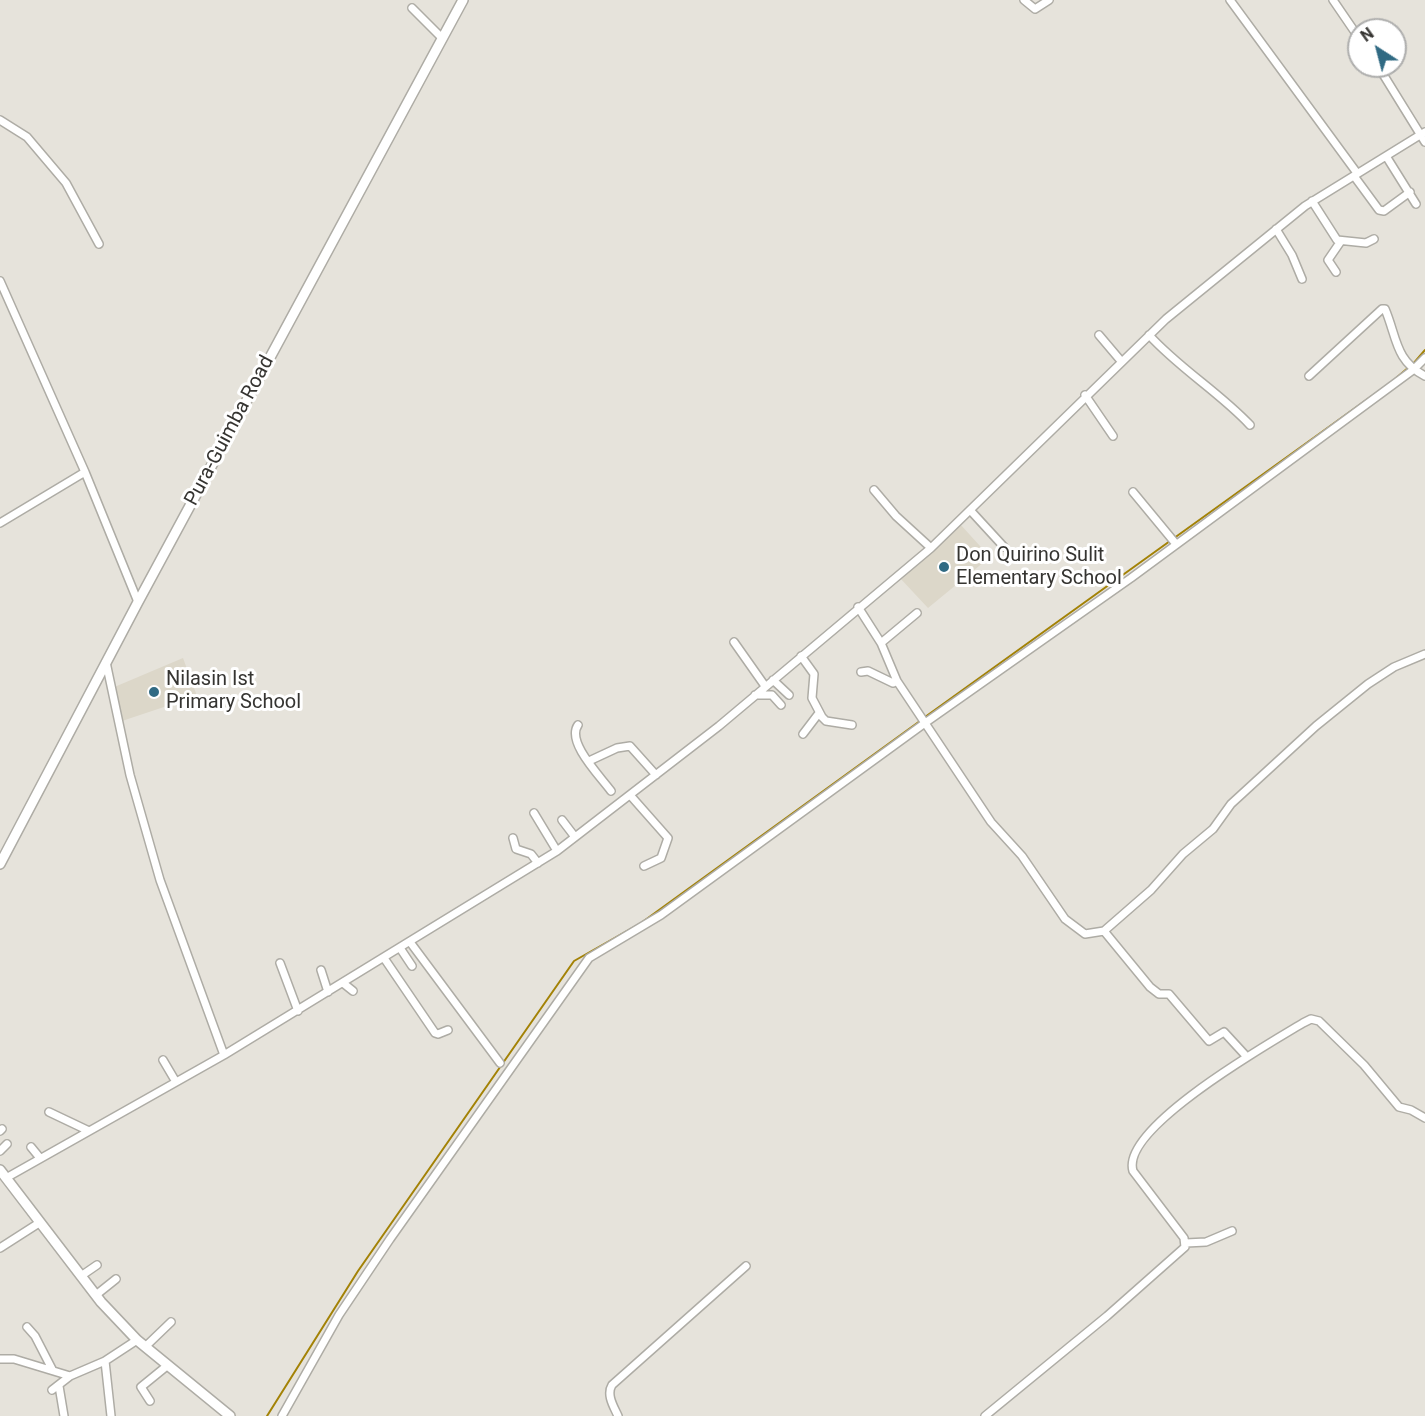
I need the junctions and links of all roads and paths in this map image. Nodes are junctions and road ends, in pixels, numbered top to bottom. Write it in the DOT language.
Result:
graph roads {
  1 [pos="463,0"];
  2 [pos="1024,0"];
  3 [pos="1049,0"];
  4 [pos="1230,0"];
  5 [pos="1334,0"];
  6 [pos="412,8"];
  7 [pos="1347,20"];
  8 [pos="442,38"];
  9 [pos="1386,78"];
  10 [pos="0,120"];
  11 [pos="1423,133"];
  12 [pos="1425,142"];
  13 [pos="1386,156"];
  14 [pos="1356,175"];
  15 [pos="1410,192"];
  16 [pos="1312,201"];
  17 [pos="1416,204"];
  18 [pos="1276,229"];
  19 [pos="1374,239"];
  20 [pos="1341,242"];
  21 [pos="99,244"];
  22 [pos="1336,272"];
  23 [pos="1302,279"];
  24 [pos="0,281"];
  25 [pos="1099,335"];
  26 [pos="1149,335"];
  27 [pos="1425,358"];
  28 [pos="1121,361"];
  29 [pos="1413,370"];
  30 [pos="1309,376"];
  31 [pos="1425,376"];
  32 [pos="1085,395"];
  33 [pos="1250,425"];
  34 [pos="1113,436"];
  35 [pos="85,471"];
  36 [pos="874,490"];
  37 [pos="1133,492"];
  38 [pos="970,510"];
  39 [pos="0,523"];
  40 [pos="1176,544"];
  41 [pos="1004,547"];
  42 [pos="931,548"];
  43 [pos="138,602"];
  44 [pos="858,607"];
  45 [pos="917,613"];
  46 [pos="734,642"];
  47 [pos="881,643"];
  48 [pos="1425,654"];
  49 [pos="801,656"];
  50 [pos="106,662"];
  51 [pos="861,672"];
  52 [pos="773,680"];
  53 [pos="897,681"];
  54 [pos="765,686"];
  55 [pos="756,695"];
  56 [pos="789,695"];
  57 [pos="781,705"];
  58 [pos="819,713"];
  59 [pos="925,723"];
  60 [pos="578,725"];
  61 [pos="852,726"];
  62 [pos="802,734"];
  63 [pos="589,761"];
  64 [pos="656,775"];
  65 [pos="611,791"];
  66 [pos="630,795"];
  67 [pos="534,813"];
  68 [pos="562,820"];
  69 [pos="574,837"];
  70 [pos="513,838"];
  71 [pos="557,851"];
  72 [pos="538,863"];
  73 [pos="0,864"];
  74 [pos="644,866"];
  75 [pos="1104,931"];
  76 [pos="410,942"];
  77 [pos="400,948"];
  78 [pos="384,958"];
  79 [pos="280,963"];
  80 [pos="412,966"];
  81 [pos="321,970"];
  82 [pos="343,983"];
  83 [pos="353,991"];
  84 [pos="328,992"];
  85 [pos="298,1011"];
  86 [pos="448,1030"];
  87 [pos="224,1055"];
  88 [pos="1247,1057"];
  89 [pos="163,1060"];
  90 [pos="500,1063"];
  91 [pos="176,1082"];
  92 [pos="50,1112"];
  93 [pos="1425,1118"];
  94 [pos="89,1131"];
  95 [pos="7,1144"];
  96 [pos="31,1147"];
  97 [pos="0,1151"];
  98 [pos="40,1158"];
  99 [pos="3,1174"];
  100 [pos="39,1223"];
  101 [pos="1232,1231"];
  102 [pos="1186,1243"];
  103 [pos="0,1248"];
  104 [pos="97,1265"];
  105 [pos="746,1266"];
  106 [pos="81,1276"];
  107 [pos="116,1280"];
  108 [pos="96,1295"];
  109 [pos="171,1322"];
  110 [pos="27,1327"];
  111 [pos="137,1340"];
  112 [pos="145,1347"];
  113 [pos="0,1359"];
  114 [pos="105,1361"];
  115 [pos="168,1365"];
  116 [pos="51,1369"];
  117 [pos="70,1376"];
  118 [pos="59,1386"];
  119 [pos="52,1390"];
  120 [pos="150,1401"];
  121 [pos="64,1416"];
  122 [pos="111,1416"];
  123 [pos="230,1416"];
  124 [pos="282,1416"];
  125 [pos="618,1416"];
  126 [pos="985,1416"];
  1 -- 8 [label="main road, Pura-Guimba Road"];
  2 -- 3 [label="street"];
  4 -- 14 [label="street"];
  5 -- 7 [label="street"];
  6 -- 8 [label="street"];
  8 -- 43 [label="main road, Pura-Guimba Road"];
  9 -- 11 [label="street"];
  10 -- 21 [label="street"];
  11 -- 12 [label="street"];
  11 -- 13 [label="street"];
  13 -- 14 [label="street"];
  13 -- 15 [label="street"];
  14 -- 15 [label="street"];
  14 -- 16 [label="street"];
  15 -- 17 [label="street"];
  16 -- 18 [label="street"];
  16 -- 20 [label="street"];
  18 -- 23 [label="street"];
  18 -- 26 [label="street"];
  19 -- 20 [label="street"];
  20 -- 22 [label="street"];
  24 -- 35 [label="street"];
  25 -- 28 [label="street"];
  26 -- 28 [label="street"];
  26 -- 33 [label="street"];
  27 -- 29 [label="street"];
  28 -- 32 [label="street"];
  29 -- 30 [label="street"];
  29 -- 31 [label="street"];
  29 -- 40 [label="street"];
  32 -- 34 [label="street"];
  32 -- 38 [label="street"];
  35 -- 39 [label="street"];
  35 -- 43 [label="street"];
  36 -- 42 [label="street"];
  37 -- 40 [label="street"];
  38 -- 41 [label="street"];
  38 -- 42 [label="street"];
  40 -- 59 [label="street"];
  42 -- 44 [label="street"];
  43 -- 50 [label="main road, Pura-Guimba Road"];
  44 -- 47 [label="street"];
  44 -- 49 [label="street"];
  45 -- 47 [label="street"];
  46 -- 54 [label="street"];
  47 -- 53 [label="street"];
  48 -- 75 [label="street"];
  49 -- 52 [label="street"];
  49 -- 58 [label="street"];
  50 -- 73 [label="main road, Pura-Guimba Road"];
  50 -- 87 [label="street"];
  51 -- 53 [label="street"];
  52 -- 54 [label="street"];
  52 -- 56 [label="street"];
  53 -- 59 [label="street"];
  54 -- 55 [label="street"];
  55 -- 57 [label="street"];
  55 -- 64 [label="street"];
  58 -- 61 [label="street"];
  58 -- 62 [label="street"];
  59 -- 75 [label="street"];
  59 -- 124 [label="street"];
  60 -- 63 [label="street"];
  63 -- 64 [label="street"];
  63 -- 65 [label="street"];
  64 -- 66 [label="street"];
  66 -- 69 [label="street"];
  66 -- 74 [label="street"];
  67 -- 71 [label="street"];
  68 -- 69 [label="street"];
  69 -- 71 [label="street"];
  70 -- 72 [label="street"];
  71 -- 72 [label="street"];
  72 -- 76 [label="street"];
  75 -- 88 [label="street"];
  76 -- 77 [label="street"];
  76 -- 90 [label="street"];
  77 -- 78 [label="street"];
  77 -- 80 [label="street"];
  78 -- 82 [label="street"];
  78 -- 86 [label="street"];
  79 -- 85 [label="street"];
  81 -- 84 [label="street"];
  82 -- 83 [label="street"];
  82 -- 84 [label="street"];
  84 -- 85 [label="street"];
  85 -- 87 [label="street"];
  87 -- 91 [label="street"];
  88 -- 93 [label="street"];
  88 -- 102 [label="street"];
  89 -- 91 [label="street"];
  91 -- 94 [label="street"];
  92 -- 94 [label="street"];
  94 -- 98 [label="street"];
  95 -- 97 [label="street"];
  96 -- 98 [label="street"];
  98 -- 99 [label="street"];
  99 -- 100 [label="main road"];
  100 -- 103 [label="street"];
  100 -- 106 [label="main road"];
  101 -- 102 [label="street"];
  102 -- 126 [label="street"];
  104 -- 106 [label="street"];
  105 -- 125 [label="street"];
  106 -- 108 [label="main road"];
  107 -- 108 [label="street"];
  108 -- 111 [label="main road"];
  109 -- 112 [label="street"];
  110 -- 116 [label="street"];
  111 -- 112 [label="main road"];
  111 -- 114 [label="street"];
  112 -- 115 [label="main road"];
  113 -- 116 [label="street"];
  114 -- 117 [label="street"];
  114 -- 122 [label="street"];
  115 -- 120 [label="street"];
  115 -- 123 [label="main road"];
  116 -- 117 [label="street"];
  117 -- 118 [label="street"];
  118 -- 119 [label="street"];
  118 -- 121 [label="street"];
}
